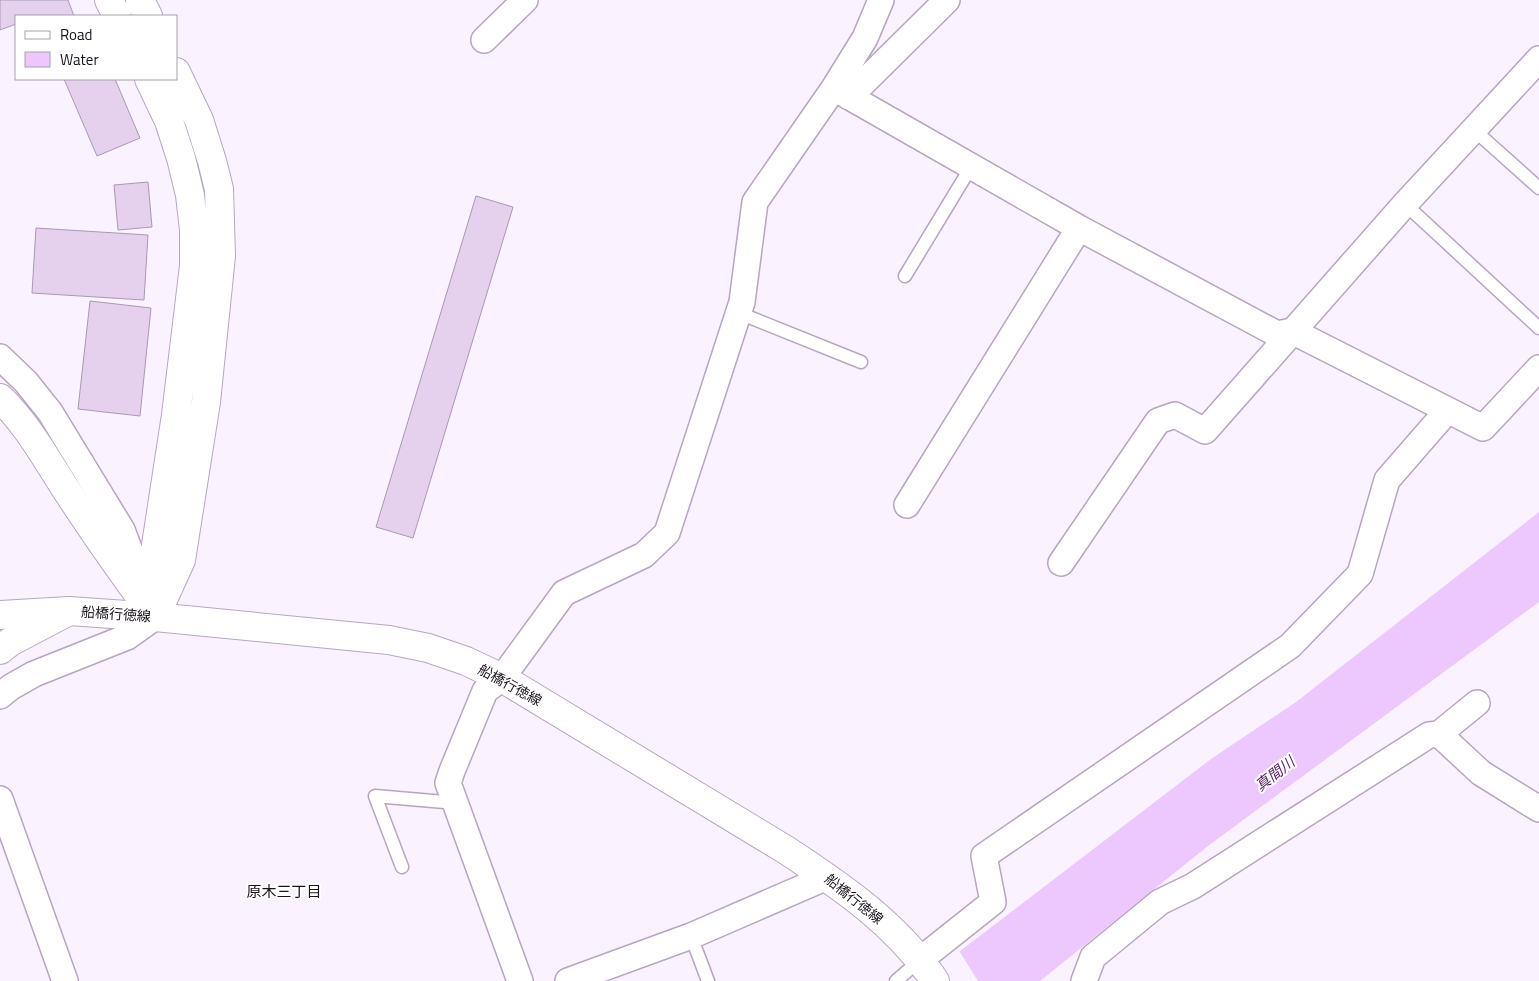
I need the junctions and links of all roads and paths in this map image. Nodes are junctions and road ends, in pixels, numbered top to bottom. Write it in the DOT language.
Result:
graph roads {
  1 [pos="109,0"];
  2 [pos="140,0"];
  3 [pos="524,0"];
  4 [pos="881,0"];
  5 [pos="947,0"];
  6 [pos="116,15"];
  7 [pos="148,15"];
  8 [pos="484,40"];
  9 [pos="1539,59"];
  10 [pos="178,76"];
  11 [pos="149,80"];
  12 [pos="842,92"];
  13 [pos="1473,129"];
  14 [pos="972,167"];
  15 [pos="1539,188"];
  16 [pos="1404,204"];
  17 [pos="1079,228"];
  18 [pos="905,276"];
  19 [pos="738,313"];
  20 [pos="1539,328"];
  21 [pos="1292,331"];
  22 [pos="0,357"];
  23 [pos="861,362"];
  24 [pos="1539,368"];
  25 [pos="0,398"];
  26 [pos="1447,411"];
  27 [pos="907,506"];
  28 [pos="1061,563"];
  29 [pos="68,611"];
  30 [pos="0,615"];
  31 [pos="155,617"];
  32 [pos="0,650"];
  33 [pos="502,678"];
  34 [pos="0,696"];
  35 [pos="1477,703"];
  36 [pos="1439,734"];
  37 [pos="0,800"];
  38 [pos="456,803"];
  39 [pos="1539,809"];
  40 [pos="402,867"];
  41 [pos="828,877"];
  42 [pos="691,936"];
  43 [pos="927,969"];
  44 [pos="572,980"];
  45 [pos="65,981"];
  46 [pos="520,981"];
  47 [pos="708,981"];
  48 [pos="896,981"];
  49 [pos="1084,981"];
  1 -- 6 [label="main road"];
  2 -- 7 [label="main road"];
  3 -- 8 [label="street"];
  4 -- 12 [label="street"];
  5 -- 12 [label="street"];
  9 -- 13 [label="street"];
  10 -- 31 [label="main road"];
  11 -- 31 [label="main road"];
  12 -- 14 [label="street"];
  12 -- 19 [label="street"];
  13 -- 15 [label="lane"];
  13 -- 16 [label="street"];
  14 -- 17 [label="street"];
  14 -- 18 [label="lane"];
  16 -- 20 [label="lane"];
  16 -- 21 [label="street"];
  17 -- 21 [label="street"];
  17 -- 27 [label="street"];
  19 -- 23 [label="lane"];
  19 -- 33 [label="street"];
  21 -- 26 [label="street"];
  21 -- 28 [label="street"];
  22 -- 31 [label="street"];
  24 -- 26 [label="street"];
  25 -- 31 [label="main road"];
  26 -- 43 [label="street"];
  29 -- 30 [label="main road, 船橋行徳線"];
  29 -- 31 [label="main road, 船橋行徳線"];
  29 -- 32 [label="main road"];
  31 -- 33 [label="main road, 船橋行徳線"];
  31 -- 34 [label="street"];
  33 -- 38 [label="street"];
  33 -- 41 [label="main road, 船橋行徳線"];
  35 -- 36 [label="street"];
  36 -- 39 [label="street"];
  36 -- 49 [label="street"];
  37 -- 45 [label="street"];
  38 -- 40 [label="lane"];
  38 -- 46 [label="street"];
  41 -- 42 [label="street"];
  41 -- 43 [label="main road, 船橋行徳線"];
  42 -- 44 [label="street"];
  42 -- 47 [label="lane"];
  43 -- 48 [label="lane"];
}
